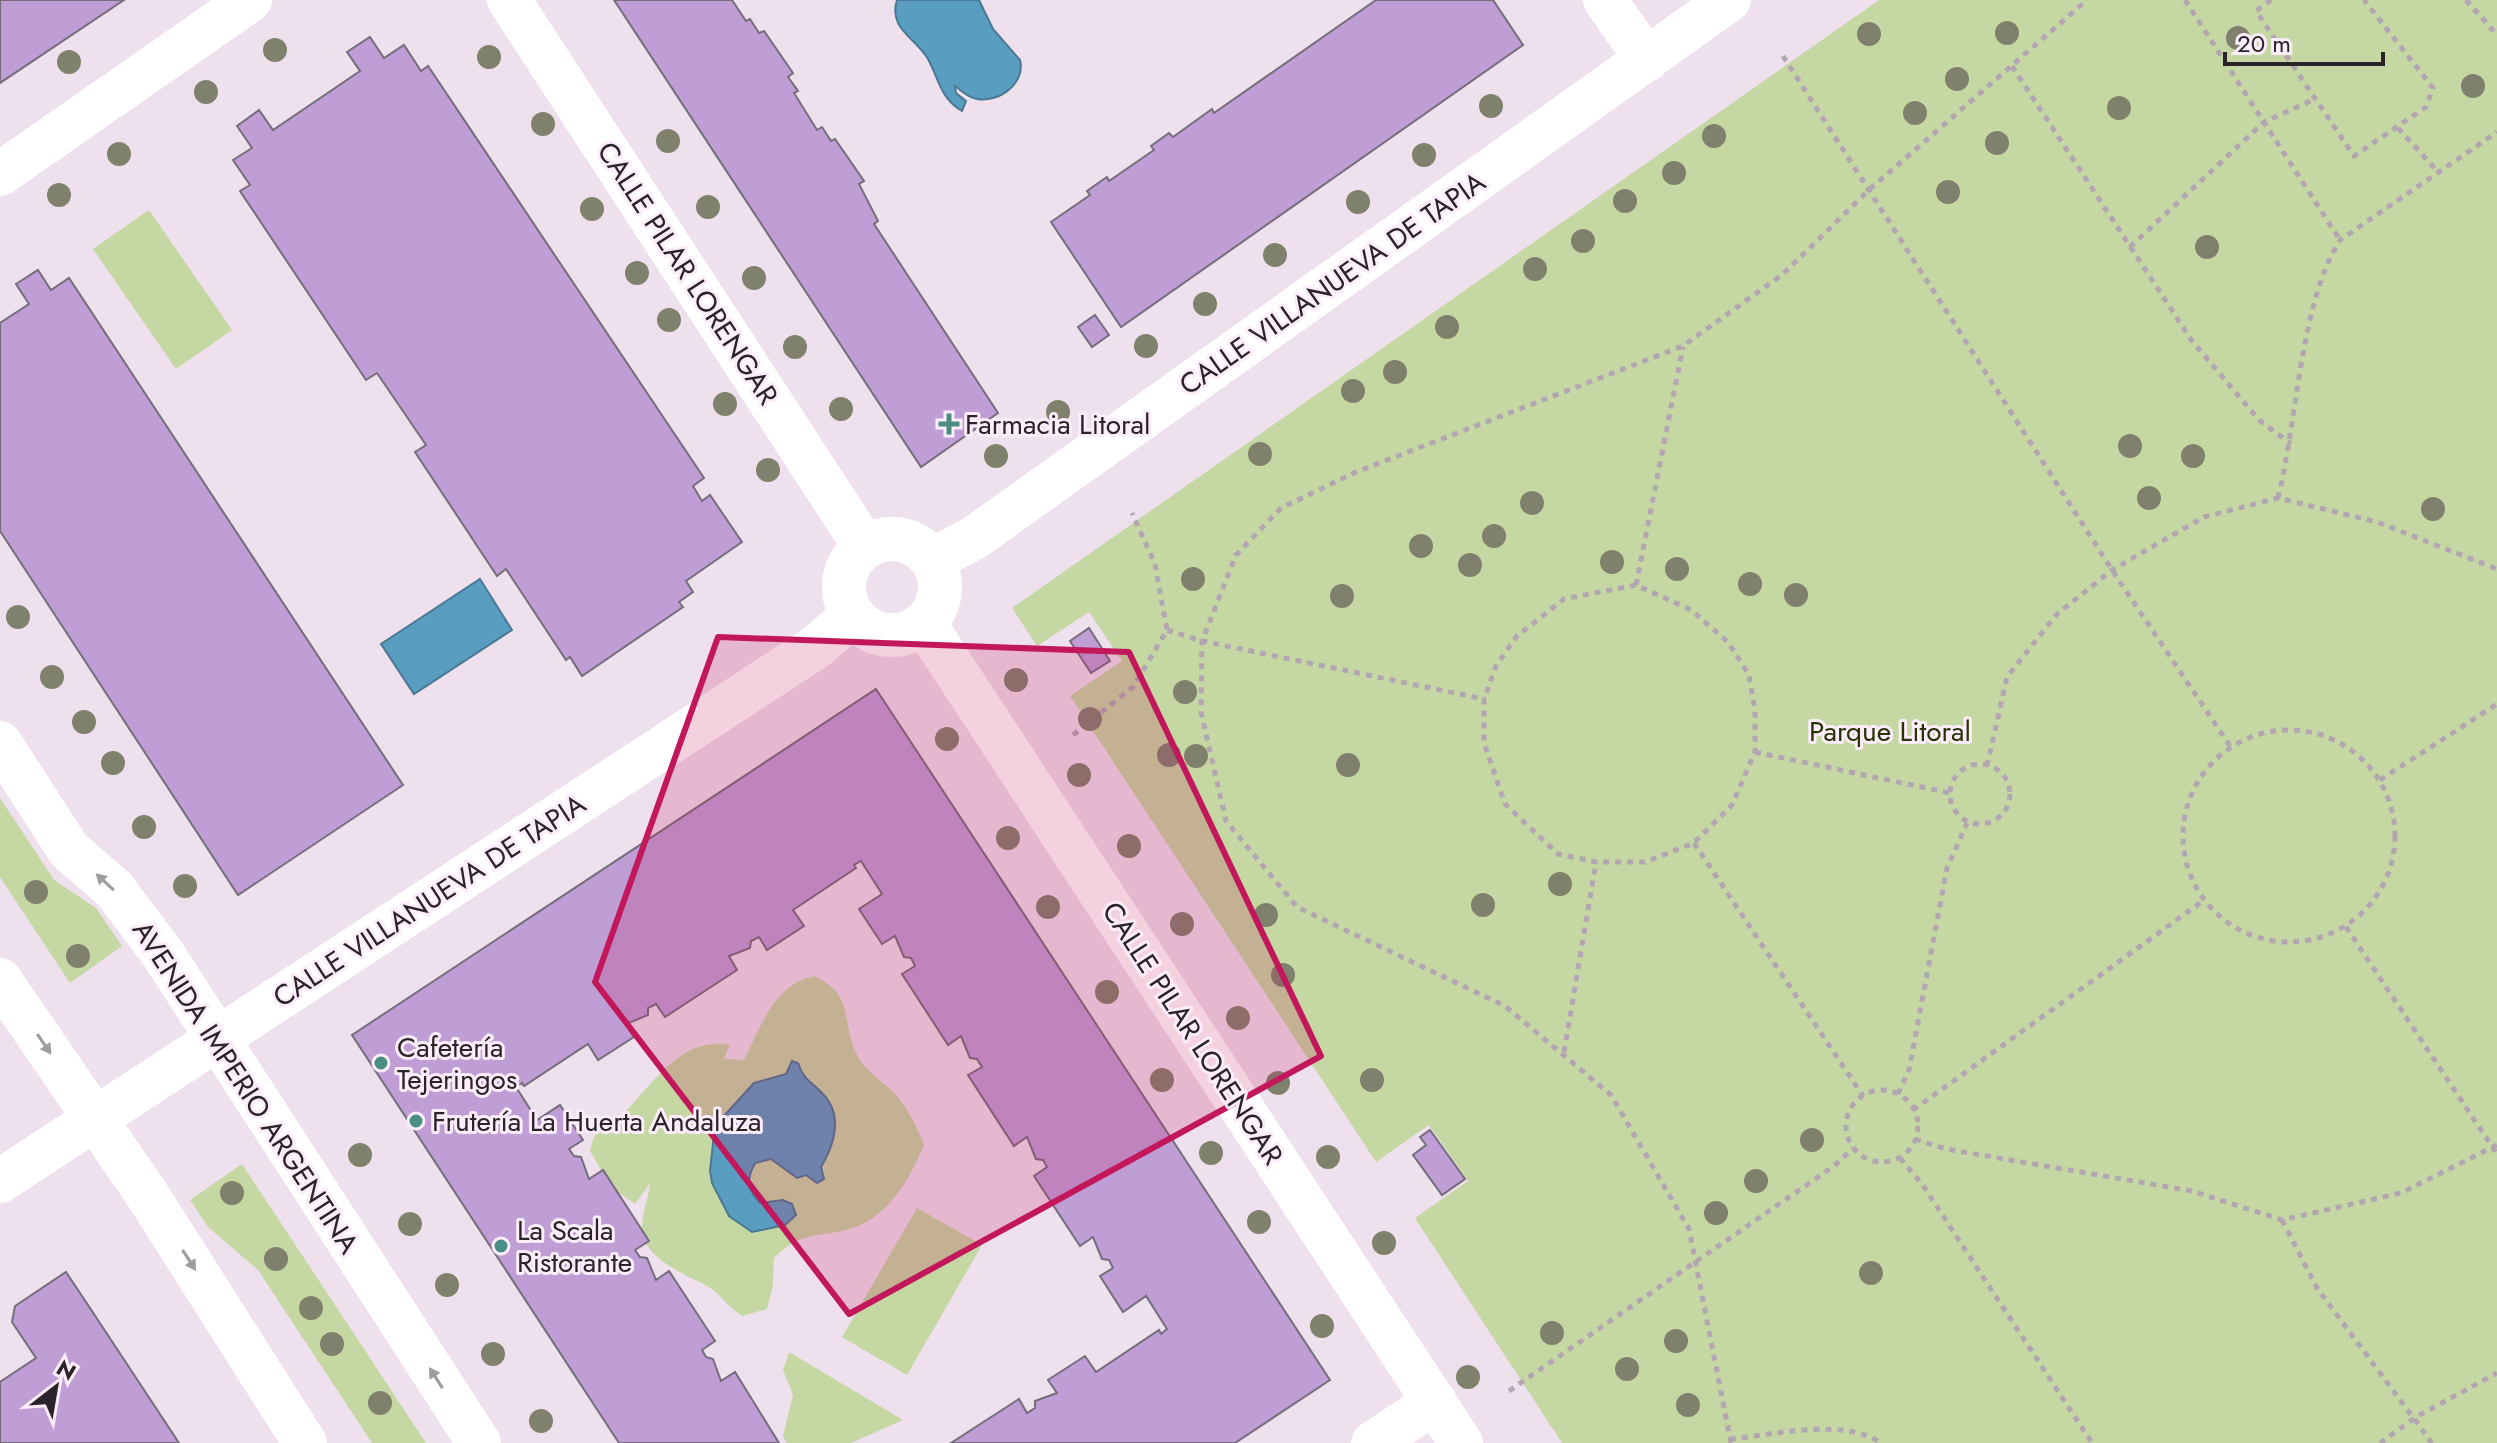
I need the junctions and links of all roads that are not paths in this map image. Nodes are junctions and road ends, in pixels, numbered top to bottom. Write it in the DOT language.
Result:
graph roads {
  1 [pos="250,0"];
  2 [pos="509,0"];
  3 [pos="1605,0"];
  4 [pos="1729,0"];
  5 [pos="1647,60"];
  6 [pos="0,174"];
  7 [pos="865,547"];
  8 [pos="932,560"];
  9 [pos="853,615"];
  10 [pos="924,623"];
  11 [pos="0,743"];
  12 [pos="0,980"];
  13 [pos="217,1039"];
  14 [pos="93,1117"];
  15 [pos="0,1181"];
  16 [pos="1435,1402"];
  17 [pos="305,1443"];
  18 [pos="479,1443"];
  19 [pos="1373,1443"];
  20 [pos="1461,1443"];
  1 -- 6 [label="street"];
  2 -- 7 [label="street, CALLE PILAR LORENGAR"];
  3 -- 5 [label="street"];
  4 -- 5 [label="street, CALLE VILLANUEVA DE TAPIA"];
  5 -- 8 [label="street, CALLE VILLANUEVA DE TAPIA"];
  7 -- 8 [label="street"];
  7 -- 9 [label="street"];
  8 -- 10 [label="street"];
  9 -- 10 [label="street"];
  9 -- 13 [label="street, CALLE VILLANUEVA DE TAPIA"];
  10 -- 16 [label="street, CALLE PILAR LORENGAR"];
  13 -- 11 [label="street, AVENIDA IMPERIO ARGENTINA, one-way"];
  12 -- 14 [label="street, one-way"];
  13 -- 14 [label="street, CALLE VILLANUEVA DE TAPIA"];
  18 -- 13 [label="street, AVENIDA IMPERIO ARGENTINA, one-way"];
  14 -- 15 [label="street, CALLE VILLANUEVA DE TAPIA"];
  14 -- 17 [label="street, one-way"];
  16 -- 19 [label="street"];
  16 -- 20 [label="street, CALLE PILAR LORENGAR"];
}
